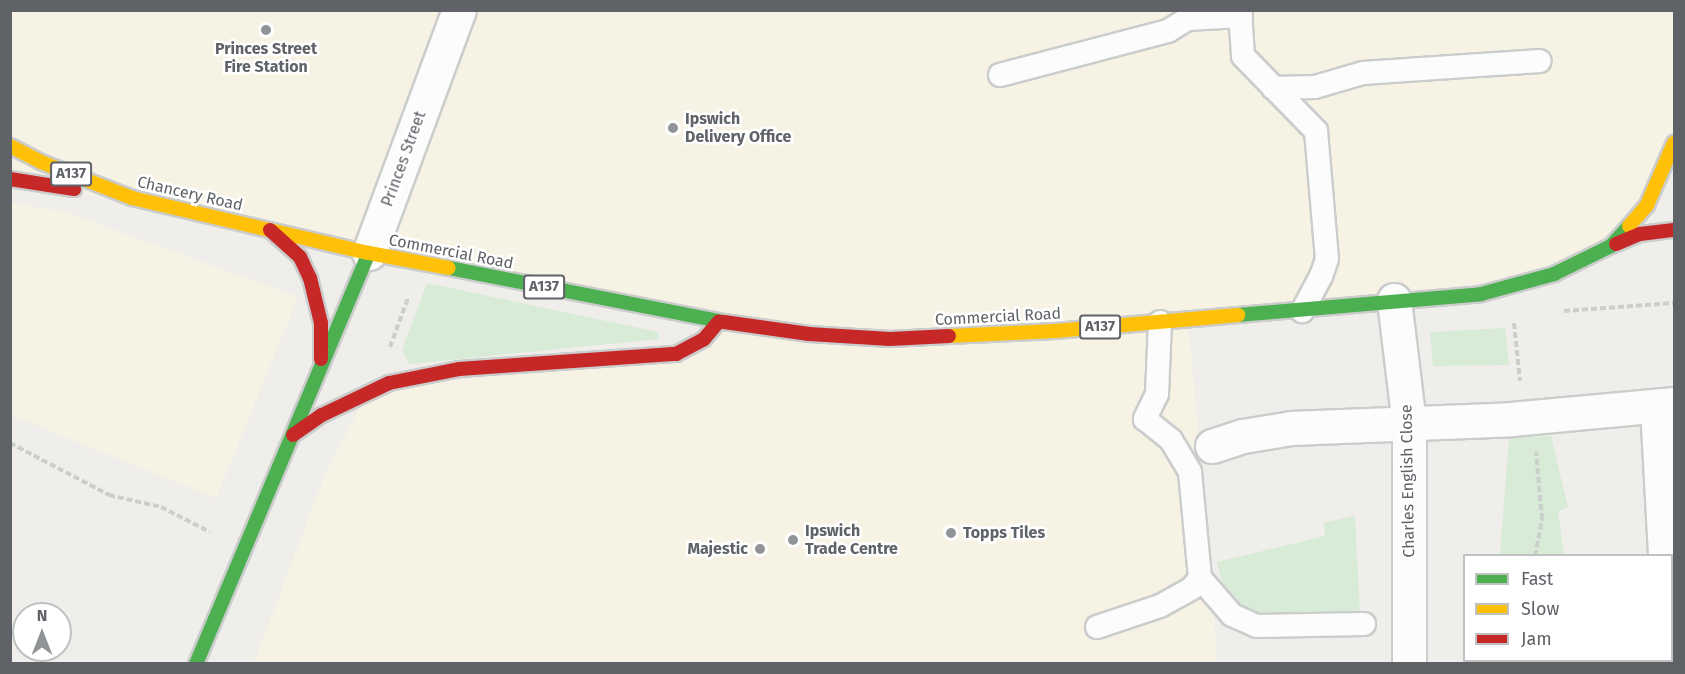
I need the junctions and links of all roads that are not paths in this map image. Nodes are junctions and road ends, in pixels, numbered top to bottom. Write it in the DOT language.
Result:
graph roads {
  1 [pos="459,10"];
  2 [pos="1240,13"];
  3 [pos="1540,61"];
  4 [pos="1000,75"];
  5 [pos="1273,88"];
  6 [pos="1674,143"];
  7 [pos="10,146"];
  8 [pos="10,179"];
  9 [pos="132,198"];
  10 [pos="270,230"];
  11 [pos="1674,230"];
  12 [pos="1611,246"];
  13 [pos="369,253"];
  14 [pos="1394,300"];
  15 [pos="1302,311"];
  16 [pos="719,321"];
  17 [pos="1160,322"];
  18 [pos="320,373"];
  19 [pos="1666,405"];
  20 [pos="1409,424"];
  21 [pos="293,435"];
  22 [pos="1212,446"];
  23 [pos="1665,554"];
  24 [pos="1200,578"];
  25 [pos="1364,624"];
  26 [pos="1097,627"];
  27 [pos="196,663"];
  28 [pos="1409,663"];
  1 -- 13 [label="street, Princes Street"];
  2 -- 4 [label="lane"];
  2 -- 5 [label="lane"];
  3 -- 5 [label="lane"];
  5 -- 15 [label="lane"];
  6 -- 12 [label="main road, Commercial Road / A137"];
  7 -- 9 [label="main road, Chancery Road / A137"];
  8 -- 9 [label="main road, A137"];
  9 -- 10 [label="main road, Chancery Road / A137"];
  10 -- 13 [label="main road, Chancery Road / A137"];
  10 -- 18 [label="main road, Princes Street"];
  11 -- 12 [label="main road, A137"];
  12 -- 14 [label="main road, Commercial Road / A137"];
  13 -- 16 [label="main road, Commercial Road / A137"];
  13 -- 18 [label="main road, Princes Street"];
  14 -- 15 [label="main road, Commercial Road / A137"];
  14 -- 20 [label="street, Charles English Close"];
  15 -- 17 [label="main road, Commercial Road / A137"];
  16 -- 17 [label="main road, Commercial Road / A137"];
  16 -- 21 [label="main road"];
  17 -- 24 [label="lane"];
  18 -- 21 [label="main road, Princes Street"];
  19 -- 20 [label="street"];
  19 -- 23 [label="street"];
  20 -- 22 [label="street"];
  20 -- 28 [label="street, Charles English Close"];
  21 -- 27 [label="main road, Princes Street"];
  24 -- 25 [label="lane"];
  24 -- 26 [label="lane"];
}
